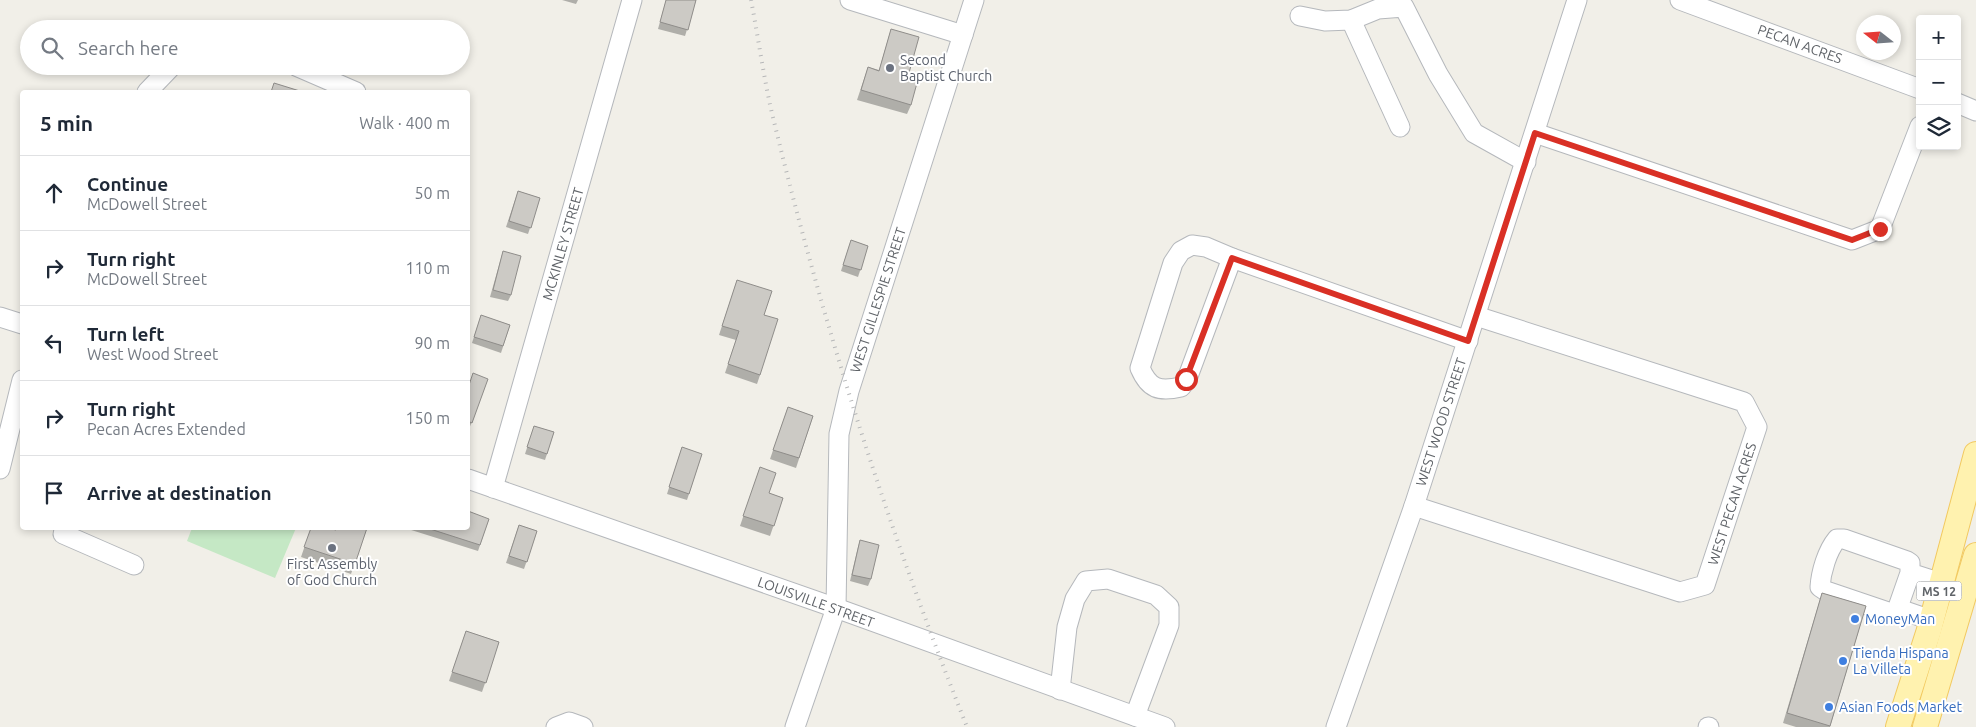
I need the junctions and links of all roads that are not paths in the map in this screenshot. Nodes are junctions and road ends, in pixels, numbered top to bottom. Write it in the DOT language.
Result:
graph roads {
  1 [pos="632,0"];
  2 [pos="850,0"];
  3 [pos="974,0"];
  4 [pos="1577,0"];
  5 [pos="1680,0"];
  6 [pos="1300,16"];
  7 [pos="1351,20"];
  8 [pos="962,34"];
  9 [pos="163,75"];
  10 [pos="317,75"];
  11 [pos="1916,88"];
  12 [pos="149,90"];
  13 [pos="351,90"];
  14 [pos="1961,105"];
  15 [pos="1976,111"];
  16 [pos="1400,128"];
  17 [pos="1535,133"];
  18 [pos="1916,136"];
  19 [pos="1526,162"];
  20 [pos="1232,258"];
  21 [pos="1476,316"];
  22 [pos="0,317"];
  23 [pos="20,323"];
  24 [pos="1468,341"];
  25 [pos="20,388"];
  26 [pos="1976,454"];
  27 [pos="0,469"];
  28 [pos="470,480"];
  29 [pos="493,488"];
  30 [pos="1414,506"];
  31 [pos="1957,528"];
  32 [pos="64,530"];
  33 [pos="1976,555"];
  34 [pos="134,565"];
  35 [pos="1910,573"];
  36 [pos="1941,583"];
  37 [pos="1967,588"];
  38 [pos="836,608"];
  39 [pos="1899,610"];
  40 [pos="1931,620"];
  41 [pos="1947,651"];
  42 [pos="1060,690"];
  43 [pos="1135,716"];
  44 [pos="556,727"];
  45 [pos="584,727"];
  46 [pos="795,727"];
  47 [pos="1165,727"];
  48 [pos="1336,727"];
  49 [pos="1898,727"];
  50 [pos="1925,727"];
  1 -- 29 [label="street, MCKINLEY STREET"];
  2 -- 8 [label="street"];
  3 -- 8 [label="street, WEST GILLESPIE STREET"];
  4 -- 17 [label="street, WEST WOOD STREET"];
  5 -- 11 [label="street, PECAN ACRES"];
  6 -- 7 [label="street"];
  7 -- 16 [label="street"];
  7 -- 19 [label="street"];
  8 -- 38 [label="street, WEST GILLESPIE STREET"];
  9 -- 12 [label="street"];
  10 -- 13 [label="street"];
  14 -- 15 [label="street"];
  17 -- 18 [label="street"];
  17 -- 19 [label="street, WEST WOOD STREET"];
  19 -- 21 [label="street, WEST WOOD STREET"];
  20 -- 20 [label="street"];
  20 -- 24 [label="street"];
  21 -- 24 [label="street, WEST WOOD STREET"];
  21 -- 30 [label="street, WEST PECAN ACRES"];
  22 -- 23 [label="street"];
  24 -- 30 [label="street, WEST WOOD STREET"];
  25 -- 27 [label="street"];
  26 -- 31 [label="main road, MS 12"];
  28 -- 29 [label="street, LOUISVILLE STREET"];
  29 -- 38 [label="street, LOUISVILLE STREET"];
  30 -- 48 [label="street, WEST WOOD STREET"];
  31 -- 36 [label="main road, MS 12"];
  31 -- 37 [label="main road"];
  32 -- 34 [label="street"];
  33 -- 37 [label="main road, MS 12 / MS 12"];
  35 -- 36 [label="street"];
  35 -- 39 [label="street"];
  35 -- 39 [label="street"];
  36 -- 40 [label="main road, MS 12"];
  36 -- 41 [label="main road"];
  37 -- 41 [label="main road, MS 12 / MS 12"];
  38 -- 42 [label="street, LOUISVILLE STREET"];
  38 -- 46 [label="street"];
  39 -- 40 [label="street"];
  40 -- 49 [label="main road, MS 12"];
  41 -- 50 [label="main road, MS 12 / MS 12"];
  42 -- 43 [label="street, LOUISVILLE STREET"];
  42 -- 43 [label="street"];
  43 -- 47 [label="street, LOUISVILLE STREET"];
  44 -- 45 [label="street"];
}
